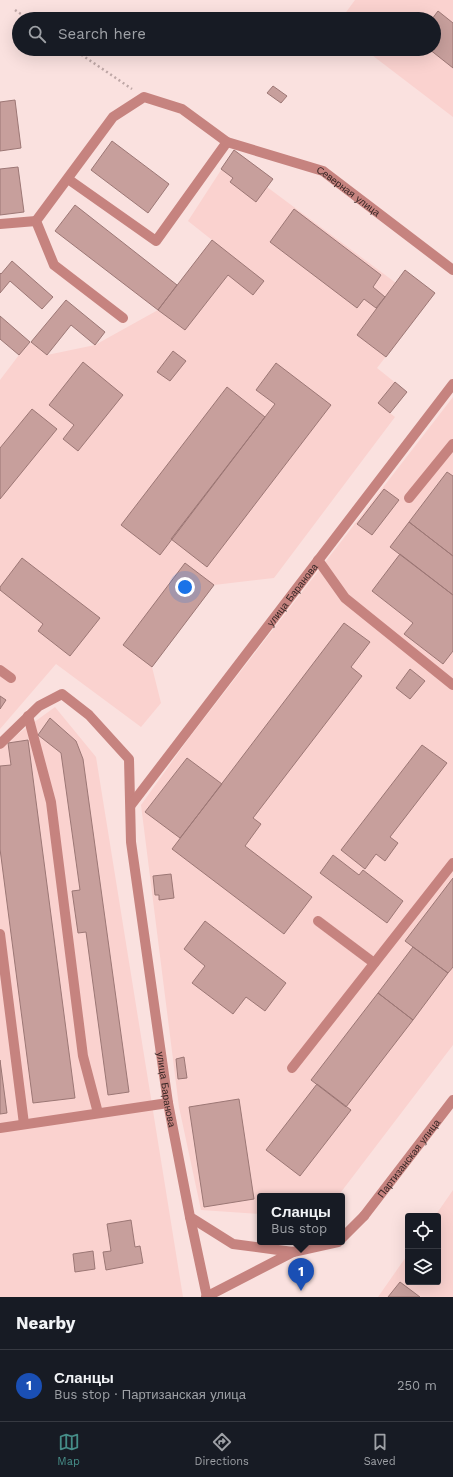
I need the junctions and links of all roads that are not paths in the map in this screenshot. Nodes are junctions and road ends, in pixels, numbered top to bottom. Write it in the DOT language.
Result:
graph roads {
  1 [pos="227,142"];
  2 [pos="68,179"];
  3 [pos="36,221"];
  4 [pos="0,224"];
  5 [pos="453,270"];
  6 [pos="123,318"];
  7 [pos="453,384"];
  8 [pos="453,444"];
  9 [pos="449,456"];
  10 [pos="409,498"];
  11 [pos="318,560"];
  12 [pos="0,670"];
  13 [pos="11,678"];
  14 [pos="453,685"];
  15 [pos="28,716"];
  16 [pos="0,744"];
  17 [pos="131,805"];
  18 [pos="453,863"];
  19 [pos="318,921"];
  20 [pos="0,934"];
  21 [pos="374,963"];
  22 [pos="292,1068"];
  23 [pos="453,1100"];
  24 [pos="168,1103"];
  25 [pos="98,1113"];
  26 [pos="24,1124"];
  27 [pos="0,1128"];
  28 [pos="190,1217"];
  29 [pos="345,1235"];
  30 [pos="324,1245"];
  31 [pos="293,1252"];
  32 [pos="206,1297"];
  1 -- 2 [label="street, Северная улица"];
  1 -- 2 [label="street"];
  1 -- 5 [label="street, Северная улица"];
  2 -- 3 [label="street"];
  3 -- 4 [label="street"];
  3 -- 6 [label="street"];
  7 -- 11 [label="street, улица Баранова"];
  8 -- 9 [label="street"];
  9 -- 10 [label="street"];
  11 -- 14 [label="street"];
  11 -- 17 [label="street, улица Баранова"];
  12 -- 13 [label="street"];
  15 -- 16 [label="street, улица Баранова"];
  15 -- 17 [label="street, улица Баранова"];
  15 -- 25 [label="street"];
  17 -- 24 [label="street, улица Баранова"];
  18 -- 21 [label="street"];
  19 -- 21 [label="street"];
  20 -- 26 [label="street"];
  21 -- 22 [label="street"];
  23 -- 29 [label="street, Партизанская улица"];
  24 -- 25 [label="street"];
  24 -- 28 [label="street, улица Баранова"];
  25 -- 26 [label="street"];
  26 -- 27 [label="street"];
  28 -- 31 [label="street"];
  28 -- 32 [label="street, улица Баранова"];
  30 -- 31 [label="street"];
  31 -- 32 [label="street"];
}
